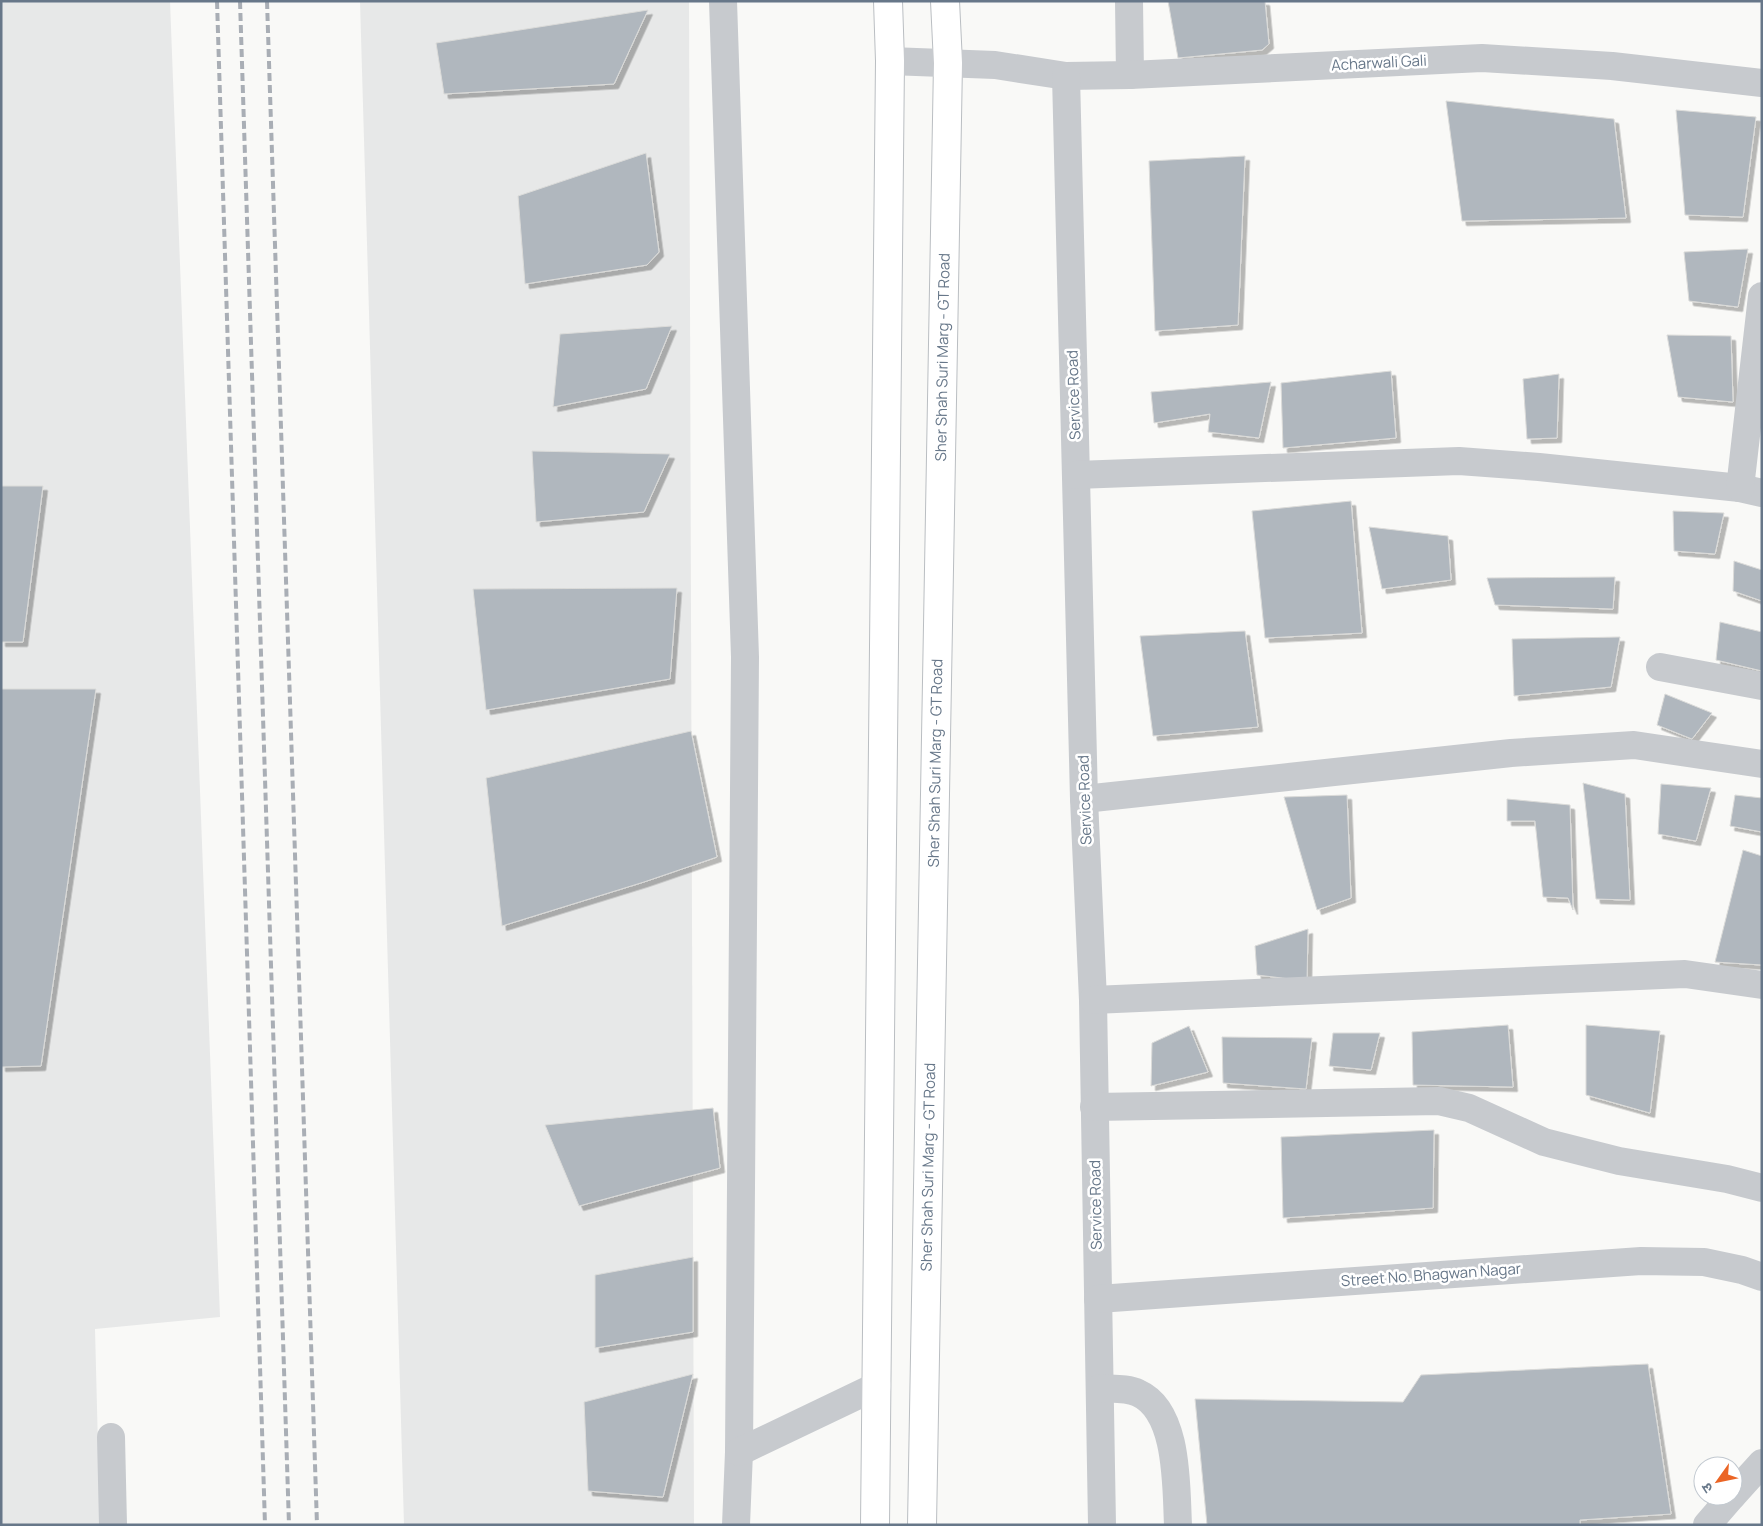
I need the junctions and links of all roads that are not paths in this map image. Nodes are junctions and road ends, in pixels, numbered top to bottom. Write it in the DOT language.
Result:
graph roads {
  1 [pos="723,1"];
  2 [pos="888,1"];
  3 [pos="945,1"];
  4 [pos="1128,1"];
  5 [pos="890,61"];
  6 [pos="948,63"];
  7 [pos="1130,75"];
  8 [pos="1066,76"];
  9 [pos="1762,84"];
  10 [pos="1762,296"];
  11 [pos="1758,354"];
  12 [pos="1076,475"];
  13 [pos="1751,491"];
  14 [pos="1660,668"];
  15 [pos="1762,686"];
  16 [pos="1762,764"];
  17 [pos="1084,799"];
  18 [pos="1762,985"];
  19 [pos="1093,1000"];
  20 [pos="1094,1107"];
  21 [pos="1762,1188"];
  22 [pos="1762,1277"];
  23 [pos="1098,1298"];
  24 [pos="877,1386"];
  25 [pos="1100,1388"];
  26 [pos="111,1437"];
  27 [pos="740,1452"];
  28 [pos="1762,1463"];
  29 [pos="1743,1485"];
  30 [pos="1724,1506"];
  31 [pos="113,1525"];
  32 [pos="736,1525"];
  33 [pos="876,1525"];
  34 [pos="922,1525"];
  35 [pos="1102,1525"];
  36 [pos="1178,1525"];
  37 [pos="1707,1525"];
  1 -- 27 [label="street"];
  2 -- 5 [label="main road"];
  3 -- 6 [label="main road, Sher Shah Suri Marg - GT Road"];
  4 -- 7 [label="street"];
  5 -- 6 [label="street, Acharwali Gali"];
  5 -- 24 [label="main road"];
  6 -- 8 [label="street, Acharwali Gali"];
  6 -- 34 [label="main road, Sher Shah Suri Marg - GT Road"];
  7 -- 8 [label="street, Acharwali Gali"];
  7 -- 9 [label="street, Acharwali Gali"];
  8 -- 12 [label="street, Service Road"];
  10 -- 11 [label="street"];
  11 -- 13 [label="street"];
  12 -- 13 [label="street"];
  12 -- 17 [label="street, Service Road"];
  14 -- 15 [label="street"];
  16 -- 17 [label="street"];
  17 -- 19 [label="street, Service Road"];
  18 -- 19 [label="street"];
  19 -- 20 [label="street, Service Road"];
  20 -- 21 [label="street"];
  20 -- 23 [label="street, Service Road"];
  22 -- 23 [label="street, Street No. Bhagwan Nagar"];
  23 -- 25 [label="street, Service Road"];
  24 -- 27 [label="street"];
  24 -- 33 [label="main road"];
  25 -- 35 [label="street, Service Road"];
  25 -- 36 [label="street"];
  26 -- 31 [label="street"];
  27 -- 32 [label="street"];
  28 -- 29 [label="street"];
  30 -- 37 [label="street"];
}
